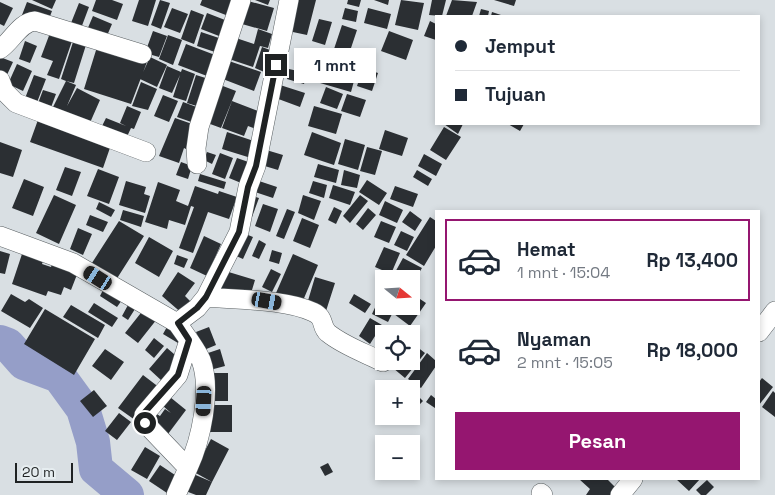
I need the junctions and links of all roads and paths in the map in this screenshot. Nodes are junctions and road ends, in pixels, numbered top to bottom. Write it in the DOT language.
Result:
graph roads {
  1 [pos="241,0"];
  2 [pos="289,0"];
  3 [pos="0,49"];
  4 [pos="142,54"];
  5 [pos="0,80"];
  6 [pos="146,152"];
  7 [pos="197,164"];
  8 [pos="0,236"];
  9 [pos="206,297"];
  10 [pos="775,311"];
  11 [pos="178,323"];
  12 [pos="760,331"];
  13 [pos="189,340"];
  14 [pos="375,358"];
  15 [pos="188,468"];
  16 [pos="632,480"];
  17 [pos="176,495"];
  18 [pos="620,495"];
  1 -- 7 [label="street"];
  2 -- 9 [label="street"];
  3 -- 4 [label="street"];
  5 -- 6 [label="street"];
  8 -- 11 [label="street"];
  9 -- 11 [label="street"];
  9 -- 14 [label="street"];
  10 -- 12 [label="street"];
  11 -- 13 [label="street"];
  13 -- 15 [label="street"];
  13 -- 15 [label="street"];
  15 -- 17 [label="street"];
  16 -- 18 [label="street"];
}
